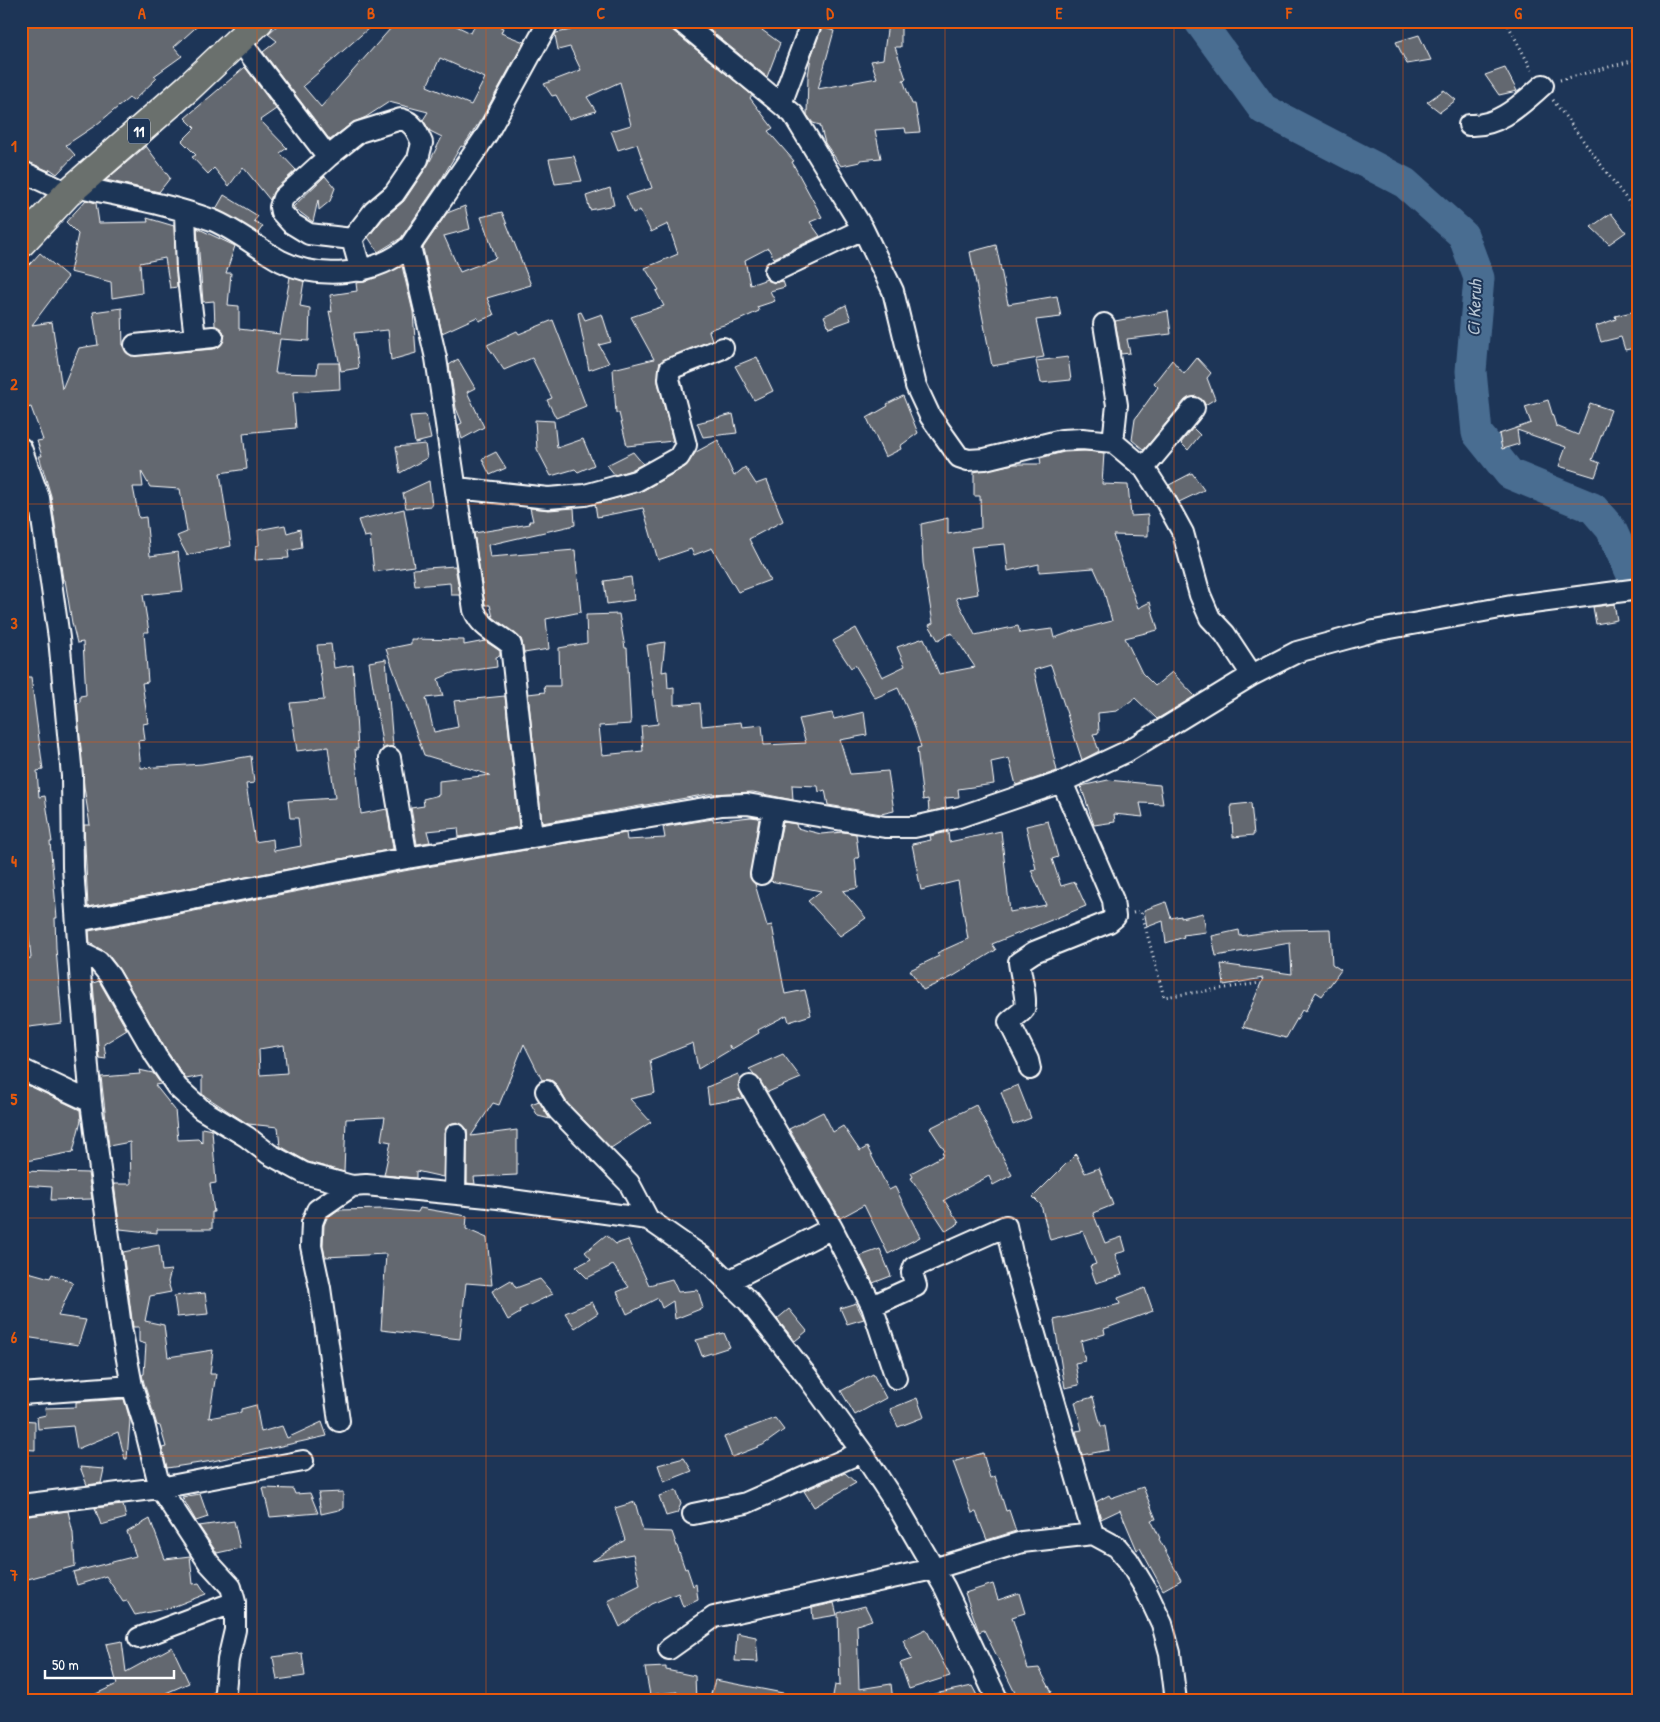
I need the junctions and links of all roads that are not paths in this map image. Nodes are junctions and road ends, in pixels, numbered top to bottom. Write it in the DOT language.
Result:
graph roads {
  1 [pos="259,21"];
  2 [pos="549,21"];
  3 [pos="680,21"];
  4 [pos="812,21"];
  5 [pos="239,40"];
  6 [pos="1543,85"];
  7 [pos="781,104"];
  8 [pos="1469,125"];
  9 [pos="328,158"];
  10 [pos="21,171"];
  11 [pos="72,189"];
  12 [pos="185,213"];
  13 [pos="863,229"];
  14 [pos="352,239"];
  15 [pos="21,243"];
  16 [pos="410,246"];
  17 [pos="775,271"];
  18 [pos="361,272"];
  19 [pos="1104,324"];
  20 [pos="135,344"];
  21 [pos="723,348"];
  22 [pos="1194,408"];
  23 [pos="1113,442"];
  24 [pos="21,448"];
  25 [pos="1144,468"];
  26 [pos="457,488"];
  27 [pos="1631,590"];
  28 [pos="1252,674"];
  29 [pos="390,758"];
  30 [pos="1062,782"];
  31 [pos="774,809"];
  32 [pos="532,837"];
  33 [pos="407,858"];
  34 [pos="761,874"];
  35 [pos="77,921"];
  36 [pos="79,952"];
  37 [pos="21,1069"];
  38 [pos="1030,1069"];
  39 [pos="750,1086"];
  40 [pos="546,1091"];
  41 [pos="92,1102"];
  42 [pos="456,1134"];
  43 [pos="352,1186"];
  44 [pos="456,1193"];
  45 [pos="648,1219"];
  46 [pos="832,1228"];
  47 [pos="729,1281"];
  48 [pos="872,1306"];
  49 [pos="896,1378"];
  50 [pos="132,1386"];
  51 [pos="21,1394"];
  52 [pos="339,1421"];
  53 [pos="862,1452"];
  54 [pos="303,1461"];
  55 [pos="160,1488"];
  56 [pos="21,1505"];
  57 [pos="693,1514"];
  58 [pos="1094,1534"];
  59 [pos="933,1569"];
  60 [pos="236,1602"];
  61 [pos="139,1638"];
  62 [pos="669,1649"];
  63 [pos="224,1701"];
  64 [pos="998,1701"];
  65 [pos="1176,1701"];
  1 -- 5 [label="highway, 11"];
  2 -- 16 [label="street"];
  3 -- 7 [label="street"];
  4 -- 7 [label="street"];
  5 -- 9 [label="street"];
  5 -- 11 [label="highway, 11"];
  6 -- 8 [label="street"];
  7 -- 13 [label="street"];
  9 -- 14 [label="street"];
  9 -- 14 [label="street"];
  10 -- 11 [label="street"];
  11 -- 12 [label="street"];
  11 -- 15 [label="highway, 11"];
  12 -- 18 [label="street"];
  12 -- 20 [label="street"];
  13 -- 17 [label="street"];
  13 -- 23 [label="street"];
  14 -- 18 [label="street"];
  16 -- 18 [label="street"];
  16 -- 26 [label="street"];
  19 -- 23 [label="street"];
  21 -- 26 [label="street"];
  22 -- 25 [label="street"];
  23 -- 25 [label="street"];
  24 -- 35 [label="street"];
  25 -- 28 [label="street"];
  26 -- 32 [label="street"];
  27 -- 28 [label="street"];
  28 -- 30 [label="street"];
  29 -- 33 [label="street"];
  30 -- 31 [label="street"];
  30 -- 38 [label="street"];
  31 -- 32 [label="street"];
  31 -- 34 [label="street"];
  32 -- 33 [label="street"];
  33 -- 35 [label="street"];
  35 -- 36 [label="street"];
  36 -- 41 [label="street"];
  36 -- 43 [label="street"];
  37 -- 41 [label="street"];
  39 -- 46 [label="street"];
  40 -- 45 [label="street"];
  41 -- 50 [label="street"];
  42 -- 44 [label="street"];
  43 -- 44 [label="street"];
  43 -- 52 [label="street"];
  44 -- 45 [label="street"];
  45 -- 47 [label="street"];
  46 -- 47 [label="street"];
  46 -- 48 [label="street"];
  47 -- 53 [label="street"];
  48 -- 49 [label="street"];
  48 -- 58 [label="street"];
  50 -- 51 [label="street"];
  50 -- 55 [label="street"];
  53 -- 57 [label="street"];
  53 -- 59 [label="street"];
  54 -- 55 [label="street"];
  55 -- 56 [label="street"];
  55 -- 60 [label="street"];
  58 -- 59 [label="street"];
  58 -- 65 [label="street"];
  59 -- 62 [label="street"];
  59 -- 64 [label="street"];
  60 -- 61 [label="street"];
  60 -- 63 [label="street"];
}
